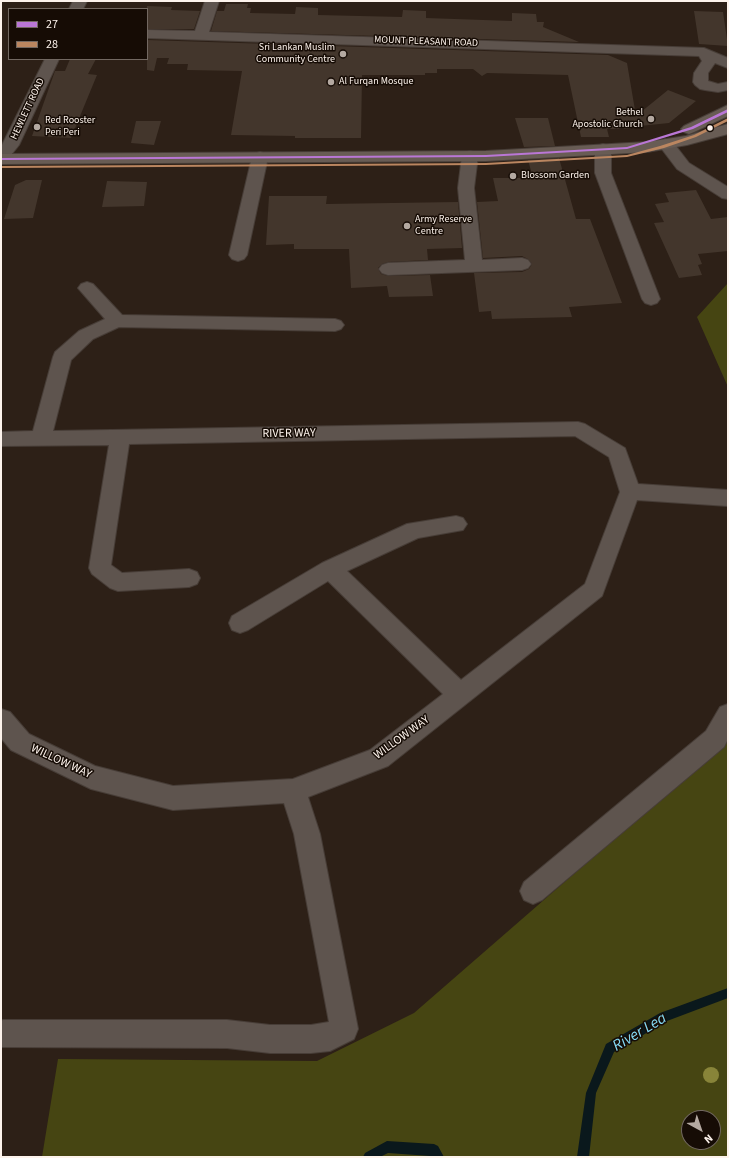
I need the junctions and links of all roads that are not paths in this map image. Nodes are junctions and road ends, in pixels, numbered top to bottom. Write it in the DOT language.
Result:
graph roads {
  1 [pos="212,1"];
  2 [pos="148,34"];
  3 [pos="201,35"];
  4 [pos="704,52"];
  5 [pos="52,60"];
  6 [pos="728,64"];
  7 [pos="728,86"];
  8 [pos="728,110"];
  9 [pos="728,129"];
  10 [pos="666,144"];
  11 [pos="627,148"];
  12 [pos="603,149"];
  13 [pos="470,156"];
  14 [pos="260,157"];
  15 [pos="1,158"];
  16 [pos="728,194"];
  17 [pos="238,255"];
  18 [pos="522,264"];
  19 [pos="474,266"];
  20 [pos="388,269"];
  21 [pos="87,288"];
  22 [pos="651,299"];
  23 [pos="117,321"];
  24 [pos="334,325"];
  25 [pos="120,437"];
  26 [pos="1,439"];
  27 [pos="41,439"];
  28 [pos="630,492"];
  29 [pos="728,498"];
  30 [pos="456,524"];
  31 [pos="330,569"];
  32 [pos="189,578"];
  33 [pos="240,623"];
  34 [pos="460,694"];
  35 [pos="728,714"];
  36 [pos="1,720"];
  37 [pos="293,791"];
  38 [pos="533,891"];
  39 [pos="3,1034"];
  1 -- 3 [label="street"];
  2 -- 3 [label="street, MOUNT PLEASANT ROAD"];
  3 -- 4 [label="street, MOUNT PLEASANT ROAD"];
  4 -- 6 [label="street, MOUNT PLEASANT ROAD"];
  4 -- 7 [label="street"];
  5 -- 15 [label="street, HEWLETT ROAD"];
  8 -- 11 [label="main road"];
  9 -- 10 [label="main road"];
  10 -- 11 [label="main road"];
  10 -- 16 [label="street"];
  11 -- 12 [label="main road"];
  12 -- 13 [label="main road"];
  12 -- 22 [label="street"];
  13 -- 14 [label="main road"];
  13 -- 19 [label="street"];
  14 -- 15 [label="main road"];
  14 -- 17 [label="street"];
  18 -- 19 [label="street"];
  19 -- 20 [label="street"];
  21 -- 23 [label="street"];
  23 -- 24 [label="street"];
  23 -- 27 [label="street"];
  25 -- 27 [label="street, RIVER WAY"];
  25 -- 28 [label="street, RIVER WAY"];
  25 -- 32 [label="street"];
  26 -- 27 [label="street, RIVER WAY"];
  28 -- 29 [label="street"];
  28 -- 34 [label="street, WILLOW WAY"];
  30 -- 31 [label="street"];
  31 -- 33 [label="street"];
  31 -- 34 [label="street"];
  34 -- 37 [label="street, WILLOW WAY"];
  35 -- 38 [label="street"];
  36 -- 37 [label="street, WILLOW WAY"];
  37 -- 39 [label="street"];
}
